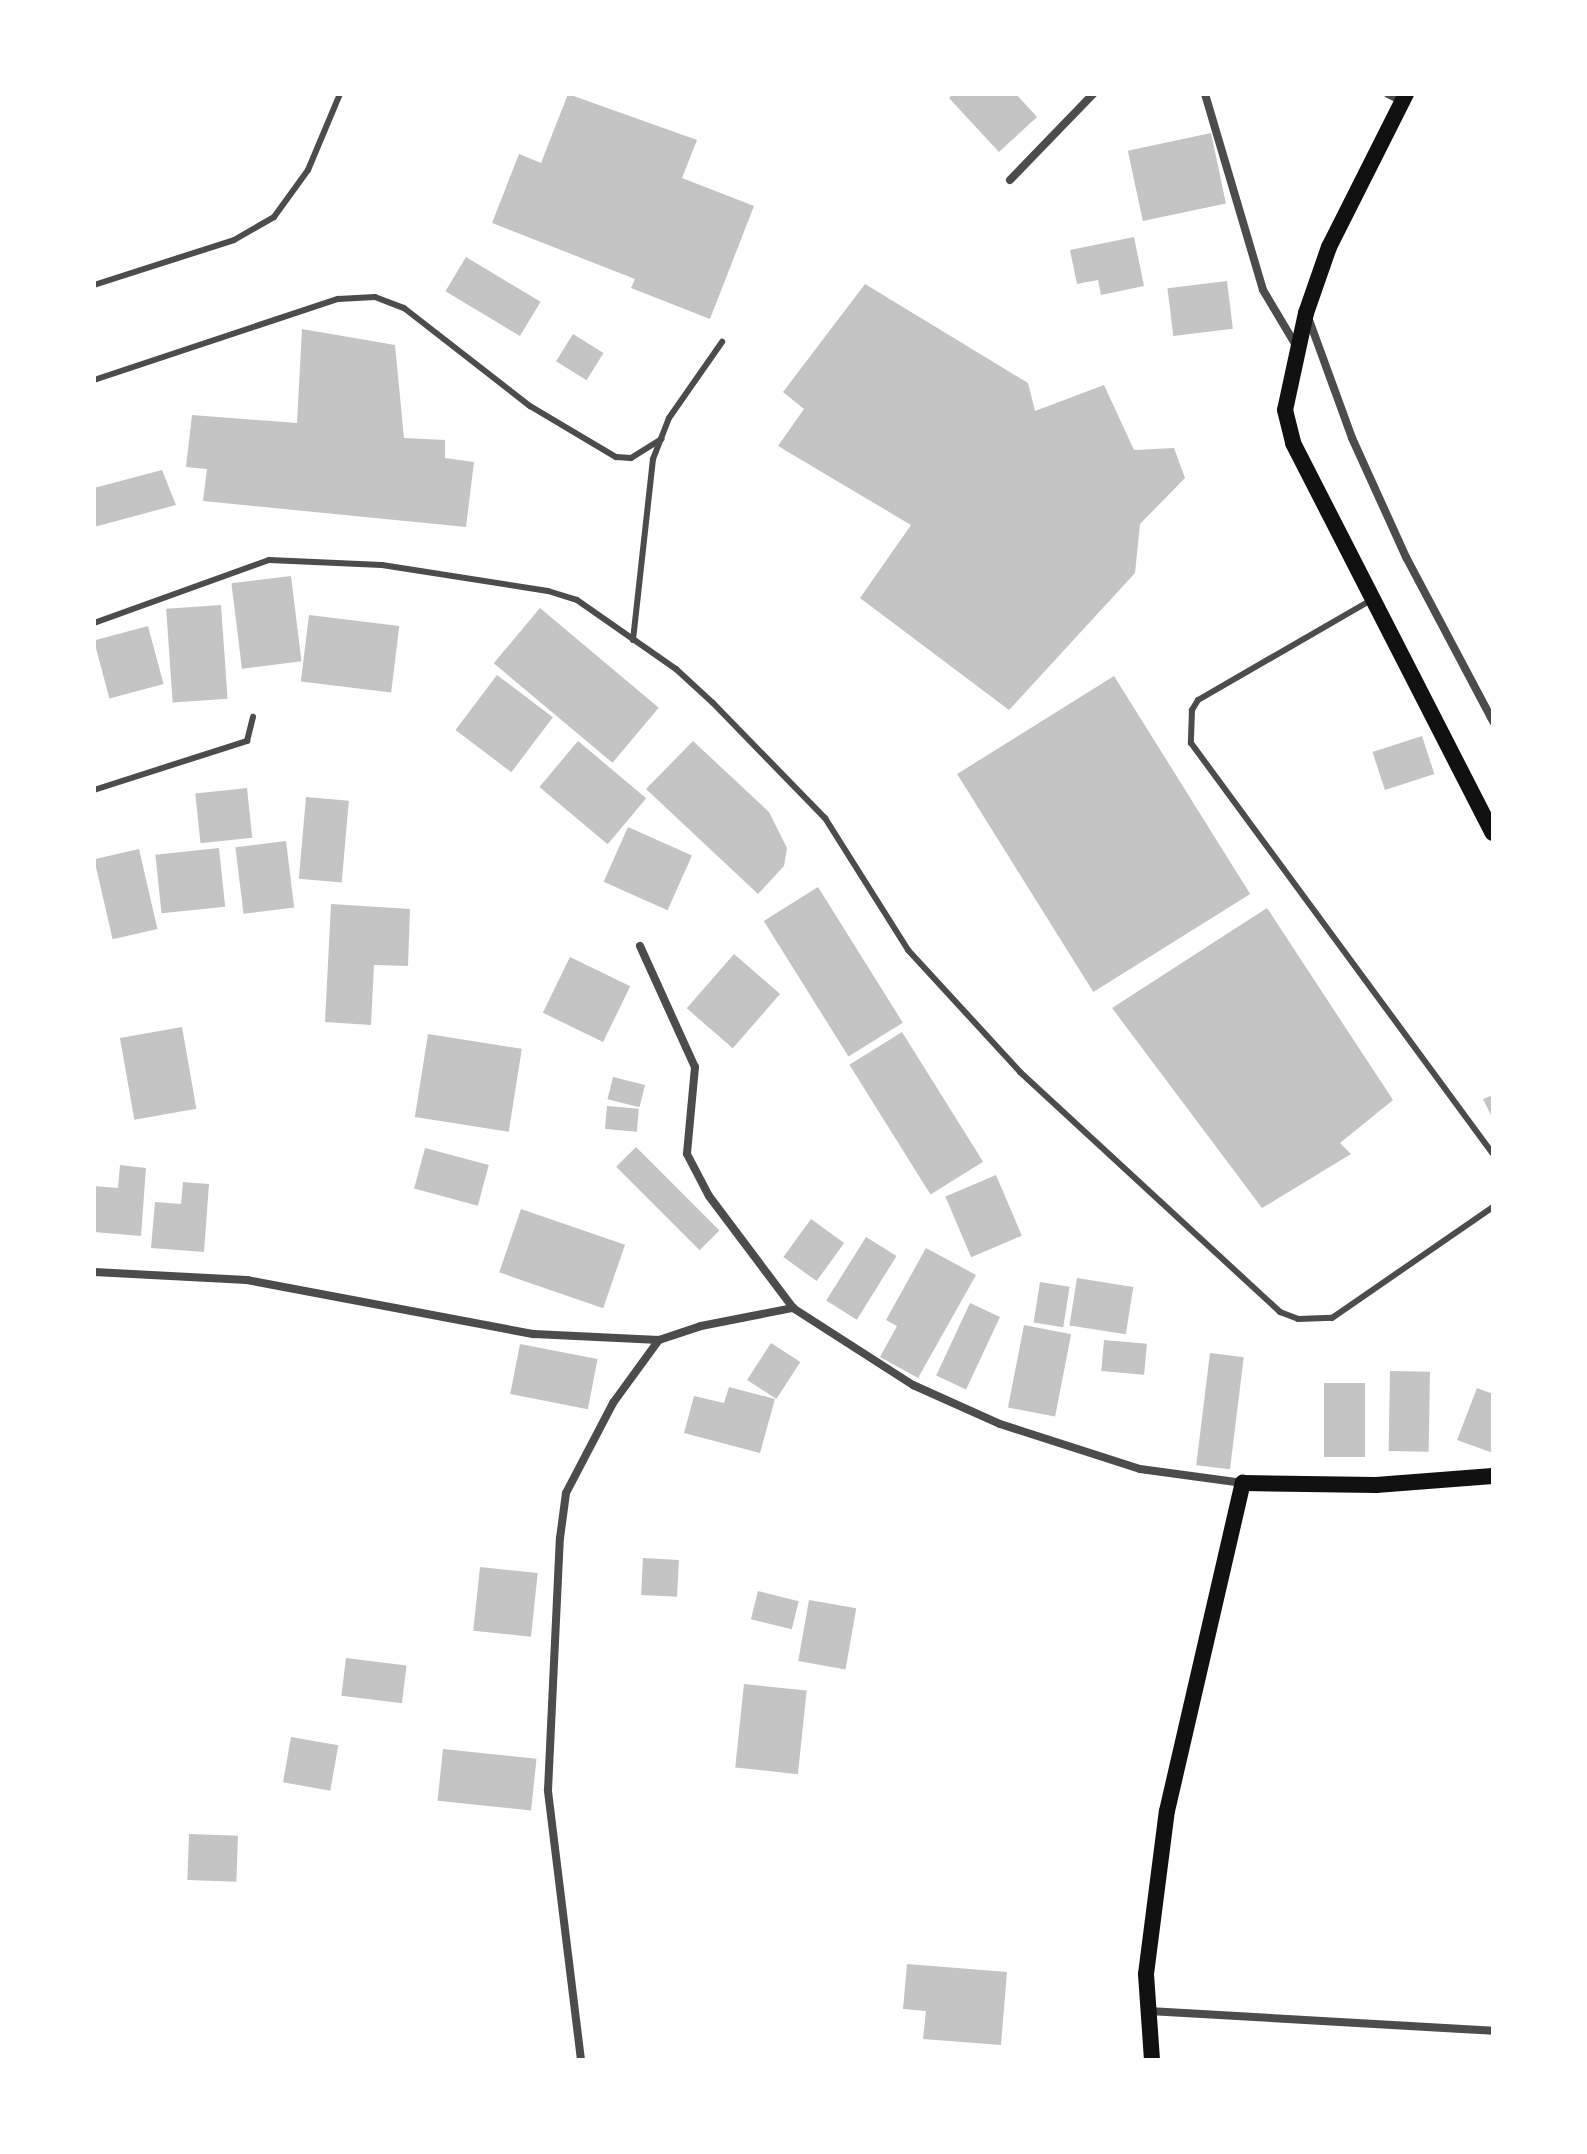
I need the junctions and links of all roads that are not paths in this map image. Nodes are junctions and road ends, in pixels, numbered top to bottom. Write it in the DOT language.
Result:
graph roads {
  1 [pos="340,94"];
  2 [pos="1093,94"];
  3 [pos="1205,94"];
  4 [pos="1399,97"];
  5 [pos="1010,180"];
  6 [pos="94,285"];
  7 [pos="1306,313"];
  8 [pos="722,342"];
  9 [pos="1297,348"];
  10 [pos="94,380"];
  11 [pos="661,439"];
  12 [pos="1376,598"];
  13 [pos="94,623"];
  14 [pos="633,640"];
  15 [pos="253,717"];
  16 [pos="1493,721"];
  17 [pos="94,790"];
  18 [pos="1493,833"];
  19 [pos="640,946"];
  20 [pos="1493,1154"];
  21 [pos="1493,1207"];
  22 [pos="94,1272"];
  23 [pos="793,1308"];
  24 [pos="659,1340"];
  25 [pos="1493,1476"];
  26 [pos="1243,1483"];
  27 [pos="1149,2011"];
  28 [pos="1493,2031"];
  29 [pos="581,2060"];
  30 [pos="1152,2060"];
  1 -- 6 [label="lane"];
  2 -- 5 [label="street"];
  3 -- 9 [label="street"];
  4 -- 7 [label="main road"];
  7 -- 9 [label="main road"];
  7 -- 16 [label="street"];
  8 -- 11 [label="lane"];
  9 -- 12 [label="main road"];
  10 -- 11 [label="lane"];
  11 -- 14 [label="lane"];
  12 -- 18 [label="main road"];
  12 -- 20 [label="lane"];
  13 -- 14 [label="lane"];
  14 -- 21 [label="lane"];
  15 -- 17 [label="lane"];
  19 -- 23 [label="street"];
  22 -- 24 [label="street"];
  23 -- 24 [label="street"];
  23 -- 26 [label="street"];
  24 -- 29 [label="street"];
  25 -- 26 [label="main road"];
  26 -- 27 [label="main road"];
  27 -- 28 [label="street"];
  27 -- 30 [label="main road"];
}
